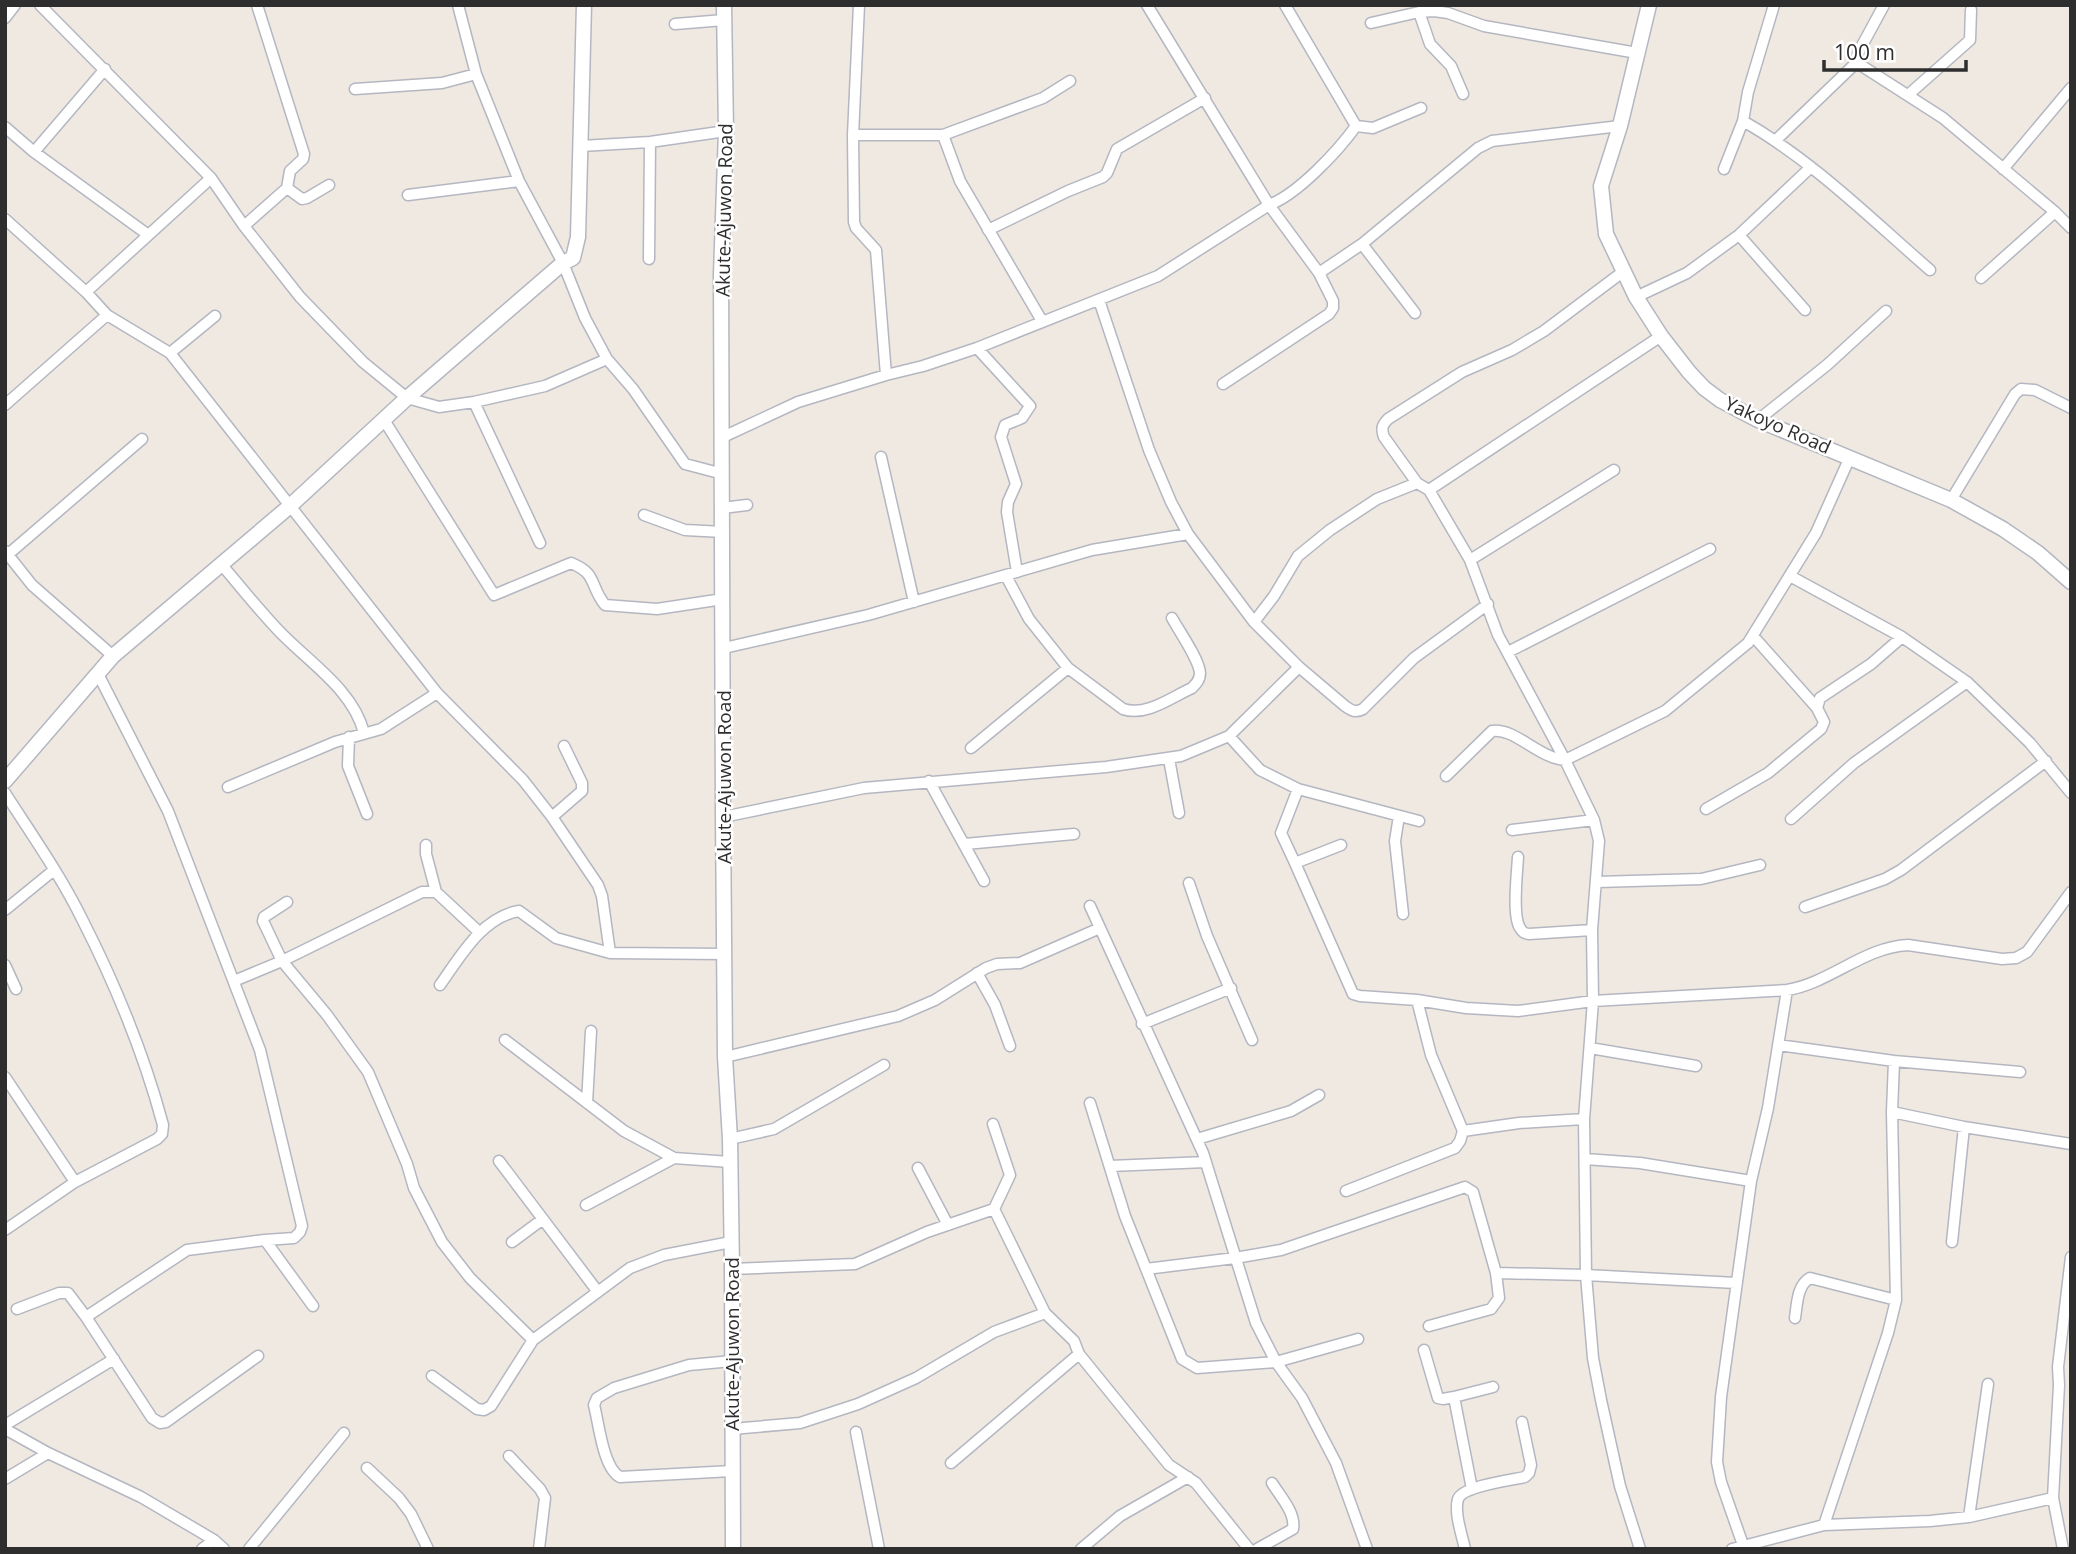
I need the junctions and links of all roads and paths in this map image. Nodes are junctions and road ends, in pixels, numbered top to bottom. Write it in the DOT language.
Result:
graph roads {
  1 [pos="15,5"];
  2 [pos="40,5"];
  3 [pos="257,5"];
  4 [pos="458,5"];
  5 [pos="584,5"];
  6 [pos="859,5"];
  7 [pos="1147,5"];
  8 [pos="1284,5"];
  9 [pos="1648,5"];
  10 [pos="1774,5"];
  11 [pos="1884,5"];
  12 [pos="1971,10"];
  13 [pos="1419,12"];
  14 [pos="724,13"];
  15 [pos="5,18"];
  16 [pos="1371,23"];
  17 [pos="675,24"];
  18 [pos="1636,53"];
  19 [pos="1855,64"];
  20 [pos="105,69"];
  21 [pos="477,75"];
  22 [pos="1070,80"];
  23 [pos="2071,88"];
  24 [pos="355,89"];
  25 [pos="1463,94"];
  26 [pos="1908,95"];
  27 [pos="1205,98"];
  28 [pos="1421,108"];
  29 [pos="1743,121"];
  30 [pos="1356,126"];
  31 [pos="1620,126"];
  32 [pos="5,127"];
  33 [pos="726,131"];
  34 [pos="853,135"];
  35 [pos="943,135"];
  36 [pos="1776,140"];
  37 [pos="650,142"];
  38 [pos="581,146"];
  39 [pos="34,152"];
  40 [pos="1811,167"];
  41 [pos="1724,169"];
  42 [pos="2003,169"];
  43 [pos="211,178"];
  44 [pos="519,181"];
  45 [pos="329,185"];
  46 [pos="287,188"];
  47 [pos="408,195"];
  48 [pos="1269,205"];
  49 [pos="2055,212"];
  50 [pos="5,219"];
  51 [pos="244,226"];
  52 [pos="2071,228"];
  53 [pos="988,230"];
  54 [pos="147,234"];
  55 [pos="1738,235"];
  56 [pos="1362,244"];
  57 [pos="649,259"];
  58 [pos="563,263"];
  59 [pos="1930,270"];
  60 [pos="1623,271"];
  61 [pos="1319,272"];
  62 [pos="1981,278"];
  63 [pos="86,292"];
  64 [pos="1636,297"];
  65 [pos="1099,300"];
  66 [pos="1805,310"];
  67 [pos="1886,312"];
  68 [pos="1415,313"];
  69 [pos="107,315"];
  70 [pos="215,316"];
  71 [pos="1042,321"];
  72 [pos="1661,336"];
  73 [pos="977,348"];
  74 [pos="170,352"];
  75 [pos="607,359"];
  76 [pos="886,375"];
  77 [pos="1223,384"];
  78 [pos="407,398"];
  79 [pos="474,402"];
  80 [pos="5,405"];
  81 [pos="2071,408"];
  82 [pos="384,420"];
  83 [pos="1758,420"];
  84 [pos="723,437"];
  85 [pos="142,439"];
  86 [pos="881,457"];
  87 [pos="1850,457"];
  88 [pos="1614,470"];
  89 [pos="723,474"];
  90 [pos="1417,483"];
  91 [pos="1429,490"];
  92 [pos="1951,500"];
  93 [pos="747,505"];
  94 [pos="290,506"];
  95 [pos="722,508"];
  96 [pos="644,515"];
  97 [pos="723,532"];
  98 [pos="1188,534"];
  99 [pos="540,543"];
  100 [pos="1710,548"];
  101 [pos="6,554"];
  102 [pos="1470,560"];
  103 [pos="221,564"];
  104 [pos="1011,574"];
  105 [pos="1790,576"];
  106 [pos="2071,582"];
  107 [pos="723,599"];
  108 [pos="914,601"];
  109 [pos="1488,604"];
  110 [pos="1172,618"];
  111 [pos="1254,622"];
  112 [pos="1754,637"];
  113 [pos="1902,637"];
  114 [pos="724,648"];
  115 [pos="1508,652"];
  116 [pos="114,656"];
  117 [pos="1299,667"];
  118 [pos="1068,668"];
  119 [pos="98,674"];
  120 [pos="1967,682"];
  121 [pos="437,693"];
  122 [pos="1817,708"];
  123 [pos="364,733"];
  124 [pos="1229,736"];
  125 [pos="349,737"];
  126 [pos="564,746"];
  127 [pos="971,748"];
  128 [pos="1169,759"];
  129 [pos="1565,760"];
  130 [pos="2046,761"];
  131 [pos="1446,776"];
  132 [pos="5,781"];
  133 [pos="929,781"];
  134 [pos="228,787"];
  135 [pos="1298,789"];
  136 [pos="5,793"];
  137 [pos="2071,793"];
  138 [pos="1706,809"];
  139 [pos="1179,813"];
  140 [pos="367,814"];
  141 [pos="1399,816"];
  142 [pos="552,817"];
  143 [pos="723,817"];
  144 [pos="1791,819"];
  145 [pos="1594,820"];
  146 [pos="1419,821"];
  147 [pos="1512,830"];
  148 [pos="1074,834"];
  149 [pos="965,844"];
  150 [pos="426,845"];
  151 [pos="1341,845"];
  152 [pos="1518,858"];
  153 [pos="1294,863"];
  154 [pos="1760,865"];
  155 [pos="54,870"];
  156 [pos="984,881"];
  157 [pos="1189,883"];
  158 [pos="1597,883"];
  159 [pos="436,892"];
  160 [pos="2071,892"];
  161 [pos="286,902"];
  162 [pos="1090,906"];
  163 [pos="1805,907"];
  164 [pos="5,910"];
  165 [pos="1403,914"];
  166 [pos="1100,928"];
  167 [pos="1592,930"];
  168 [pos="479,932"];
  169 [pos="610,953"];
  170 [pos="725,954"];
  171 [pos="282,961"];
  172 [pos="5,965"];
  173 [pos="977,973"];
  174 [pos="234,981"];
  175 [pos="440,985"];
  176 [pos="1231,988"];
  177 [pos="16,989"];
  178 [pos="1787,990"];
  179 [pos="1417,1000"];
  180 [pos="1593,1001"];
  181 [pos="1142,1024"];
  182 [pos="591,1031"];
  183 [pos="505,1040"];
  184 [pos="1252,1040"];
  185 [pos="1778,1045"];
  186 [pos="1010,1046"];
  187 [pos="1590,1048"];
  188 [pos="726,1057"];
  189 [pos="1894,1062"];
  190 [pos="884,1065"];
  191 [pos="1696,1066"];
  192 [pos="2020,1072"];
  193 [pos="5,1077"];
  194 [pos="1319,1095"];
  195 [pos="587,1103"];
  196 [pos="1090,1103"];
  197 [pos="1892,1112"];
  198 [pos="1584,1119"];
  199 [pos="993,1124"];
  200 [pos="1964,1127"];
  201 [pos="1463,1131"];
  202 [pos="730,1139"];
  203 [pos="1197,1139"];
  204 [pos="2071,1144"];
  205 [pos="674,1158"];
  206 [pos="1585,1159"];
  207 [pos="499,1161"];
  208 [pos="730,1162"];
  209 [pos="1206,1162"];
  210 [pos="1110,1166"];
  211 [pos="918,1168"];
  212 [pos="1751,1181"];
  213 [pos="75,1182"];
  214 [pos="1346,1191"];
  215 [pos="586,1205"];
  216 [pos="995,1209"];
  217 [pos="543,1219"];
  218 [pos="8,1223"];
  219 [pos="948,1226"];
  220 [pos="265,1240"];
  221 [pos="512,1242"];
  222 [pos="732,1242"];
  223 [pos="1952,1242"];
  224 [pos="2071,1256"];
  225 [pos="1235,1258"];
  226 [pos="732,1269"];
  227 [pos="1146,1269"];
  228 [pos="1496,1273"];
  229 [pos="1586,1275"];
  230 [pos="1736,1283"];
  231 [pos="2069,1286"];
  232 [pos="598,1292"];
  233 [pos="1896,1300"];
  234 [pos="313,1306"];
  235 [pos="17,1309"];
  236 [pos="1045,1313"];
  237 [pos="86,1317"];
  238 [pos="1795,1318"];
  239 [pos="1429,1326"];
  240 [pos="1358,1339"];
  241 [pos="533,1340"];
  242 [pos="1424,1350"];
  243 [pos="1079,1354"];
  244 [pos="258,1356"];
  245 [pos="114,1359"];
  246 [pos="732,1361"];
  247 [pos="1276,1362"];
  248 [pos="432,1376"];
  249 [pos="1988,1384"];
  250 [pos="2065,1386"];
  251 [pos="1493,1387"];
  252 [pos="1454,1396"];
  253 [pos="1522,1422"];
  254 [pos="5,1427"];
  255 [pos="732,1429"];
  256 [pos="856,1432"];
  257 [pos="344,1433"];
  258 [pos="48,1453"];
  259 [pos="509,1456"];
  260 [pos="951,1463"];
  261 [pos="367,1468"];
  262 [pos="732,1471"];
  263 [pos="1188,1477"];
  264 [pos="5,1479"];
  265 [pos="1272,1483"];
  266 [pos="1472,1489"];
  267 [pos="2053,1498"];
  268 [pos="1969,1517"];
  269 [pos="1824,1525"];
  270 [pos="214,1540"];
  271 [pos="1737,1547"];
  272 [pos="202,1549"];
  273 [pos="224,1549"];
  274 [pos="249,1549"];
  275 [pos="428,1549"];
  276 [pos="539,1549"];
  277 [pos="733,1549"];
  278 [pos="879,1549"];
  279 [pos="1081,1549"];
  280 [pos="1249,1549"];
  281 [pos="1257,1549"];
  282 [pos="1367,1549"];
  283 [pos="1465,1549"];
  284 [pos="1640,1549"];
  285 [pos="2063,1549"];
  1 -- 15 [label="street"];
  2 -- 20 [label="street"];
  3 -- 46 [label="street"];
  4 -- 21 [label="street"];
  5 -- 38 [label="main road"];
  6 -- 34 [label="street"];
  7 -- 27 [label="street"];
  8 -- 30 [label="street"];
  9 -- 18 [label="main road, Yakoyo Road"];
  10 -- 29 [label="street"];
  11 -- 19 [label="street"];
  12 -- 26 [label="street"];
  13 -- 16 [label="street"];
  13 -- 18 [label="street"];
  13 -- 25 [label="street"];
  14 -- 17 [label="street"];
  14 -- 33 [label="main road, Akute-Ajuwon Road"];
  18 -- 31 [label="main road, Yakoyo Road"];
  19 -- 26 [label="street"];
  19 -- 36 [label="street"];
  20 -- 39 [label="street"];
  20 -- 43 [label="street"];
  21 -- 24 [label="street"];
  21 -- 44 [label="street"];
  22 -- 35 [label="street"];
  23 -- 42 [label="street"];
  26 -- 42 [label="street"];
  27 -- 48 [label="street"];
  27 -- 53 [label="street"];
  28 -- 30 [label="street"];
  29 -- 36 [label="street"];
  29 -- 41 [label="street"];
  30 -- 48 [label="street"];
  31 -- 56 [label="street"];
  31 -- 60 [label="main road, Yakoyo Road"];
  32 -- 39 [label="street"];
  33 -- 37 [label="street"];
  33 -- 84 [label="main road, Akute-Ajuwon Road"];
  34 -- 35 [label="street"];
  34 -- 76 [label="street"];
  35 -- 53 [label="street"];
  36 -- 40 [label="street"];
  37 -- 38 [label="street"];
  37 -- 57 [label="street"];
  38 -- 58 [label="main road"];
  39 -- 54 [label="street"];
  40 -- 55 [label="street"];
  40 -- 59 [label="street"];
  42 -- 49 [label="street"];
  43 -- 51 [label="street"];
  43 -- 54 [label="street"];
  44 -- 47 [label="street"];
  44 -- 58 [label="street"];
  45 -- 46 [label="street"];
  46 -- 51 [label="street"];
  48 -- 61 [label="street"];
  48 -- 65 [label="street"];
  49 -- 52 [label="street"];
  49 -- 62 [label="street"];
  50 -- 63 [label="street"];
  51 -- 78 [label="street"];
  53 -- 71 [label="street"];
  54 -- 63 [label="street"];
  55 -- 64 [label="street"];
  55 -- 66 [label="street"];
  56 -- 61 [label="street"];
  56 -- 68 [label="street"];
  58 -- 75 [label="street"];
  58 -- 78 [label="main road"];
  60 -- 64 [label="main road, Yakoyo Road"];
  60 -- 90 [label="street"];
  61 -- 77 [label="street"];
  63 -- 69 [label="street"];
  64 -- 72 [label="main road, Yakoyo Road"];
  65 -- 71 [label="street"];
  65 -- 98 [label="street"];
  67 -- 83 [label="street"];
  69 -- 74 [label="street"];
  69 -- 80 [label="street"];
  70 -- 74 [label="street"];
  71 -- 73 [label="street"];
  72 -- 83 [label="main road, Yakoyo Road"];
  72 -- 91 [label="street"];
  73 -- 76 [label="street"];
  73 -- 104 [label="street"];
  74 -- 94 [label="street"];
  75 -- 79 [label="street"];
  75 -- 89 [label="street"];
  76 -- 84 [label="street"];
  78 -- 79 [label="street"];
  78 -- 82 [label="main road"];
  79 -- 99 [label="street"];
  81 -- 92 [label="street"];
  82 -- 94 [label="main road"];
  82 -- 107 [label="street"];
  83 -- 87 [label="main road, Yakoyo Road"];
  84 -- 89 [label="main road, Akute-Ajuwon Road"];
  85 -- 101 [label="street"];
  86 -- 108 [label="street"];
  87 -- 92 [label="main road, Yakoyo Road"];
  87 -- 105 [label="street"];
  88 -- 102 [label="street"];
  89 -- 95 [label="main road, Akute-Ajuwon Road"];
  90 -- 91 [label="street"];
  90 -- 111 [label="street"];
  91 -- 102 [label="street"];
  92 -- 106 [label="main road, Yakoyo Road"];
  93 -- 95 [label="street"];
  94 -- 103 [label="main road"];
  94 -- 121 [label="street"];
  95 -- 97 [label="main road, Akute-Ajuwon Road"];
  96 -- 97 [label="street"];
  97 -- 107 [label="main road, Akute-Ajuwon Road"];
  98 -- 104 [label="street"];
  98 -- 111 [label="street"];
  100 -- 115 [label="street"];
  101 -- 116 [label="street"];
  102 -- 109 [label="street"];
  103 -- 116 [label="main road"];
  103 -- 123 [label="street"];
  104 -- 108 [label="street"];
  104 -- 118 [label="street"];
  105 -- 112 [label="street"];
  105 -- 113 [label="street"];
  107 -- 114 [label="main road, Akute-Ajuwon Road"];
  108 -- 114 [label="street"];
  109 -- 115 [label="street"];
  109 -- 117 [label="street"];
  110 -- 118 [label="street"];
  111 -- 117 [label="street"];
  112 -- 122 [label="street"];
  112 -- 129 [label="street"];
  113 -- 120 [label="street"];
  113 -- 122 [label="street"];
  114 -- 143 [label="main road, Akute-Ajuwon Road"];
  115 -- 129 [label="street"];
  116 -- 119 [label="main road"];
  117 -- 124 [label="street"];
  118 -- 127 [label="street"];
  119 -- 132 [label="main road"];
  119 -- 174 [label="street"];
  120 -- 130 [label="street"];
  120 -- 144 [label="street"];
  121 -- 123 [label="street"];
  121 -- 142 [label="street"];
  122 -- 138 [label="street"];
  123 -- 125 [label="street"];
  124 -- 128 [label="street"];
  124 -- 135 [label="street"];
  125 -- 134 [label="street"];
  125 -- 140 [label="street"];
  126 -- 142 [label="street"];
  128 -- 133 [label="street"];
  128 -- 139 [label="street"];
  129 -- 131 [label="street"];
  129 -- 145 [label="street"];
  130 -- 137 [label="street"];
  130 -- 163 [label="street"];
  133 -- 143 [label="street"];
  133 -- 149 [label="street"];
  135 -- 141 [label="street"];
  135 -- 153 [label="street"];
  136 -- 155 [label="street"];
  141 -- 146 [label="street"];
  141 -- 165 [label="street"];
  142 -- 169 [label="street"];
  143 -- 170 [label="main road, Akute-Ajuwon Road"];
  145 -- 147 [label="street"];
  145 -- 158 [label="street"];
  148 -- 149 [label="street"];
  149 -- 156 [label="street"];
  150 -- 159 [label="street"];
  151 -- 153 [label="street"];
  152 -- 167 [label="street"];
  153 -- 179 [label="street"];
  154 -- 158 [label="street"];
  155 -- 164 [label="street"];
  155 -- 213 [label="street"];
  157 -- 176 [label="street"];
  158 -- 167 [label="street"];
  159 -- 168 [label="street"];
  159 -- 171 [label="street"];
  160 -- 178 [label="street"];
  161 -- 171 [label="street"];
  162 -- 166 [label="street"];
  166 -- 173 [label="street"];
  166 -- 181 [label="street"];
  167 -- 180 [label="street"];
  168 -- 169 [label="street"];
  168 -- 175 [label="street"];
  169 -- 170 [label="street"];
  170 -- 188 [label="main road, Akute-Ajuwon Road"];
  171 -- 174 [label="street"];
  171 -- 241 [label="street"];
  172 -- 177 [label="street"];
  173 -- 186 [label="street"];
  173 -- 188 [label="street"];
  174 -- 220 [label="street"];
  176 -- 181 [label="street"];
  176 -- 184 [label="street"];
  178 -- 180 [label="street"];
  178 -- 185 [label="street"];
  179 -- 180 [label="street"];
  179 -- 201 [label="street"];
  180 -- 187 [label="street"];
  181 -- 203 [label="street"];
  182 -- 195 [label="street"];
  183 -- 195 [label="street"];
  185 -- 189 [label="street"];
  185 -- 212 [label="street"];
  187 -- 191 [label="street"];
  187 -- 198 [label="street"];
  188 -- 202 [label="main road, Akute-Ajuwon Road"];
  189 -- 192 [label="street"];
  189 -- 197 [label="street"];
  190 -- 202 [label="street"];
  193 -- 213 [label="street"];
  194 -- 203 [label="street"];
  195 -- 205 [label="street"];
  196 -- 210 [label="street"];
  197 -- 200 [label="street"];
  197 -- 233 [label="street"];
  198 -- 201 [label="street"];
  198 -- 206 [label="street"];
  199 -- 216 [label="street"];
  200 -- 204 [label="street"];
  200 -- 223 [label="street"];
  201 -- 214 [label="street"];
  202 -- 208 [label="main road, Akute-Ajuwon Road"];
  203 -- 209 [label="street"];
  205 -- 208 [label="street"];
  205 -- 215 [label="street"];
  206 -- 212 [label="street"];
  206 -- 229 [label="street"];
  207 -- 217 [label="street"];
  208 -- 222 [label="main road, Akute-Ajuwon Road"];
  209 -- 210 [label="street"];
  209 -- 225 [label="street"];
  210 -- 227 [label="street"];
  211 -- 219 [label="street"];
  212 -- 230 [label="street"];
  213 -- 218 [label="street"];
  216 -- 219 [label="street"];
  216 -- 236 [label="street"];
  217 -- 221 [label="street"];
  217 -- 232 [label="street"];
  219 -- 226 [label="street"];
  220 -- 234 [label="street"];
  220 -- 237 [label="street"];
  222 -- 226 [label="main road, Akute-Ajuwon Road"];
  222 -- 232 [label="street"];
  224 -- 231 [label="street"];
  225 -- 227 [label="street"];
  225 -- 228 [label="street"];
  225 -- 247 [label="street"];
  226 -- 246 [label="main road, Akute-Ajuwon Road"];
  227 -- 247 [label="street"];
  228 -- 229 [label="street"];
  228 -- 239 [label="street"];
  229 -- 230 [label="street"];
  229 -- 284 [label="street"];
  230 -- 271 [label="street"];
  231 -- 250 [label="street"];
  232 -- 241 [label="street"];
  233 -- 238 [label="street"];
  233 -- 269 [label="street"];
  235 -- 237 [label="street"];
  236 -- 243 [label="street"];
  236 -- 255 [label="street"];
  237 -- 245 [label="street"];
  240 -- 247 [label="street"];
  241 -- 248 [label="street"];
  242 -- 252 [label="street"];
  243 -- 260 [label="street"];
  243 -- 263 [label="street"];
  244 -- 245 [label="street"];
  245 -- 254 [label="street"];
  246 -- 255 [label="main road, Akute-Ajuwon Road"];
  246 -- 262 [label="street"];
  247 -- 282 [label="street"];
  249 -- 268 [label="street"];
  250 -- 267 [label="street"];
  251 -- 252 [label="street"];
  252 -- 266 [label="street"];
  253 -- 266 [label="street"];
  254 -- 258 [label="street"];
  255 -- 262 [label="main road, Akute-Ajuwon Road"];
  256 -- 278 [label="street"];
  257 -- 274 [label="street"];
  258 -- 264 [label="street"];
  258 -- 270 [label="street"];
  259 -- 276 [label="street"];
  261 -- 275 [label="street"];
  262 -- 277 [label="main road, Akute-Ajuwon Road"];
  263 -- 279 [label="street"];
  263 -- 280 [label="street"];
  265 -- 281 [label="street"];
  266 -- 283 [label="street"];
  267 -- 268 [label="street"];
  267 -- 285 [label="street"];
  268 -- 269 [label="street"];
  269 -- 271 [label="street"];
  270 -- 272 [label="street"];
  270 -- 273 [label="street"];
}
